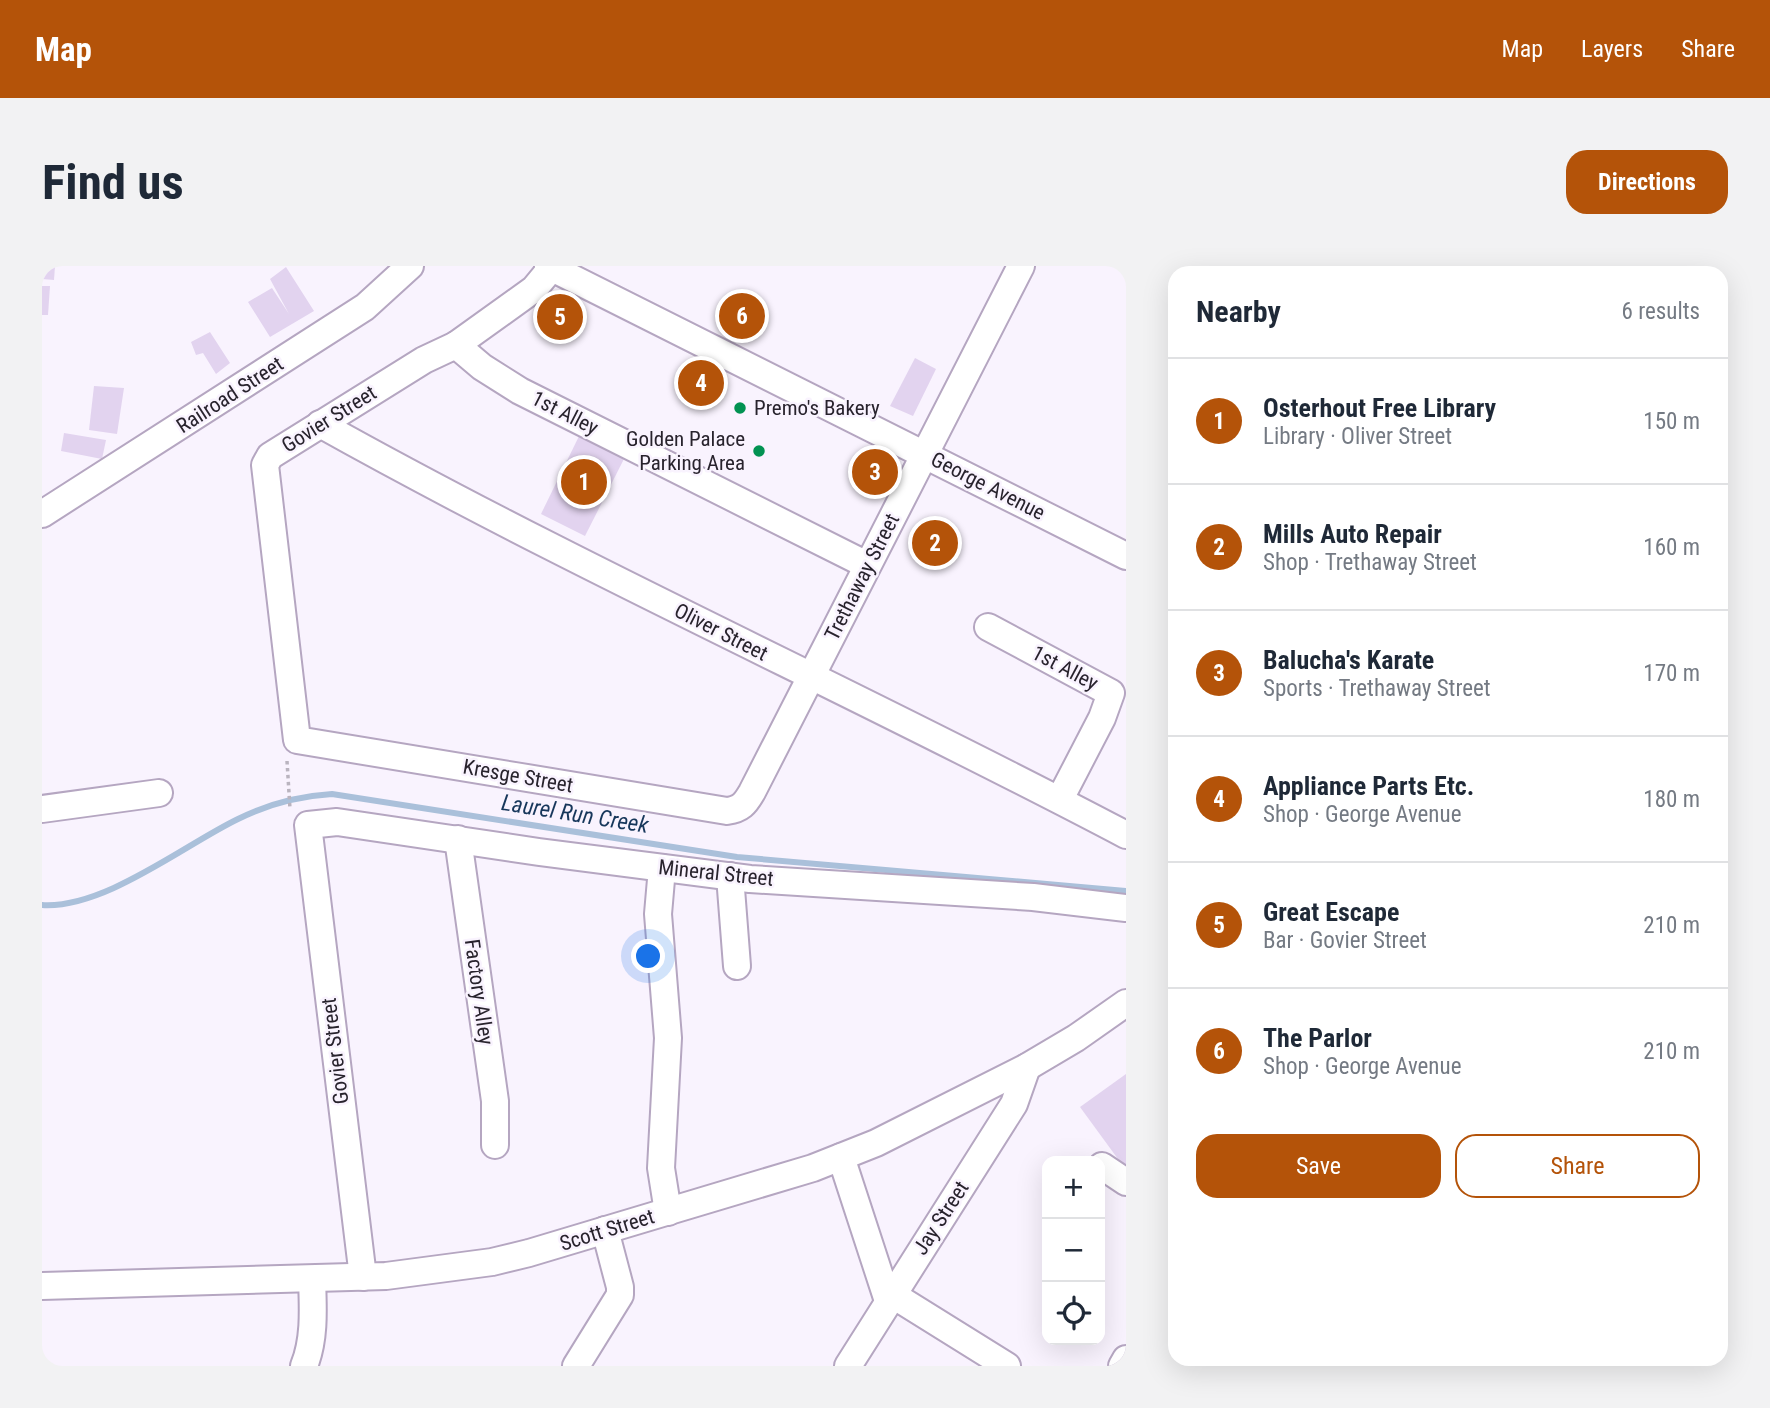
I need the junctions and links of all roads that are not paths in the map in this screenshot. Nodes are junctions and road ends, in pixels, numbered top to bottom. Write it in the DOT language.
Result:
graph roads {
  1 [pos="410,266"];
  2 [pos="1021,266"];
  3 [pos="551,267"];
  4 [pos="456,345"];
  5 [pos="320,424"];
  6 [pos="925,454"];
  7 [pos="42,514"];
  8 [pos="1126,556"];
  9 [pos="867,565"];
  10 [pos="988,627"];
  11 [pos="812,676"];
  12 [pos="297,740"];
  13 [pos="159,793"];
  14 [pos="1060,799"];
  15 [pos="42,809"];
  16 [pos="738,810"];
  17 [pos="308,825"];
  18 [pos="1126,835"];
  19 [pos="458,839"];
  20 [pos="662,868"];
  21 [pos="730,876"];
  22 [pos="1126,908"];
  23 [pos="737,966"];
  24 [pos="1126,1003"];
  25 [pos="1027,1067"];
  26 [pos="495,1145"];
  27 [pos="841,1157"];
  28 [pos="1105,1168"];
  29 [pos="1126,1182"];
  30 [pos="668,1212"];
  31 [pos="605,1230"];
  32 [pos="363,1277"];
  33 [pos="312,1279"];
  34 [pos="42,1286"];
  35 [pos="890,1298"];
  36 [pos="1126,1359"];
  37 [pos="304,1366"];
  38 [pos="576,1366"];
  39 [pos="848,1366"];
  40 [pos="1007,1366"];
  41 [pos="1122,1366"];
  1 -- 7 [label="street, Railroad Street"];
  2 -- 6 [label="street, Trethaway Street"];
  3 -- 4 [label="street, Govier Street"];
  3 -- 6 [label="street, George Avenue"];
  4 -- 5 [label="street, Govier Street"];
  4 -- 9 [label="street, 1st Alley"];
  5 -- 11 [label="street, Oliver Street"];
  5 -- 12 [label="street, Govier Street"];
  6 -- 8 [label="street, George Avenue"];
  6 -- 9 [label="street, Trethaway Street"];
  9 -- 11 [label="street, Trethaway Street"];
  10 -- 14 [label="street, 1st Alley"];
  11 -- 14 [label="street, Oliver Street"];
  11 -- 16 [label="street, Trethaway Street"];
  12 -- 16 [label="street, Kresge Street"];
  13 -- 15 [label="street"];
  14 -- 18 [label="street, Oliver Street"];
  17 -- 19 [label="street, Mineral Street"];
  17 -- 32 [label="street, Govier Street"];
  19 -- 20 [label="street, Mineral Street"];
  19 -- 26 [label="street, Factory Alley"];
  20 -- 21 [label="street, Mineral Street"];
  20 -- 30 [label="street"];
  21 -- 22 [label="street, Mineral Street"];
  21 -- 23 [label="street"];
  24 -- 25 [label="street, Scott Street"];
  25 -- 27 [label="street, Scott Street"];
  25 -- 35 [label="street, Jay Street"];
  27 -- 30 [label="street, Scott Street"];
  27 -- 35 [label="street"];
  28 -- 29 [label="street"];
  30 -- 31 [label="street, Scott Street"];
  31 -- 32 [label="street, Scott Street"];
  31 -- 38 [label="street"];
  32 -- 33 [label="street, Scott Street"];
  33 -- 34 [label="street, Scott Street"];
  33 -- 37 [label="street"];
  35 -- 39 [label="street, Jay Street"];
  35 -- 40 [label="street"];
  36 -- 41 [label="street"];
}
